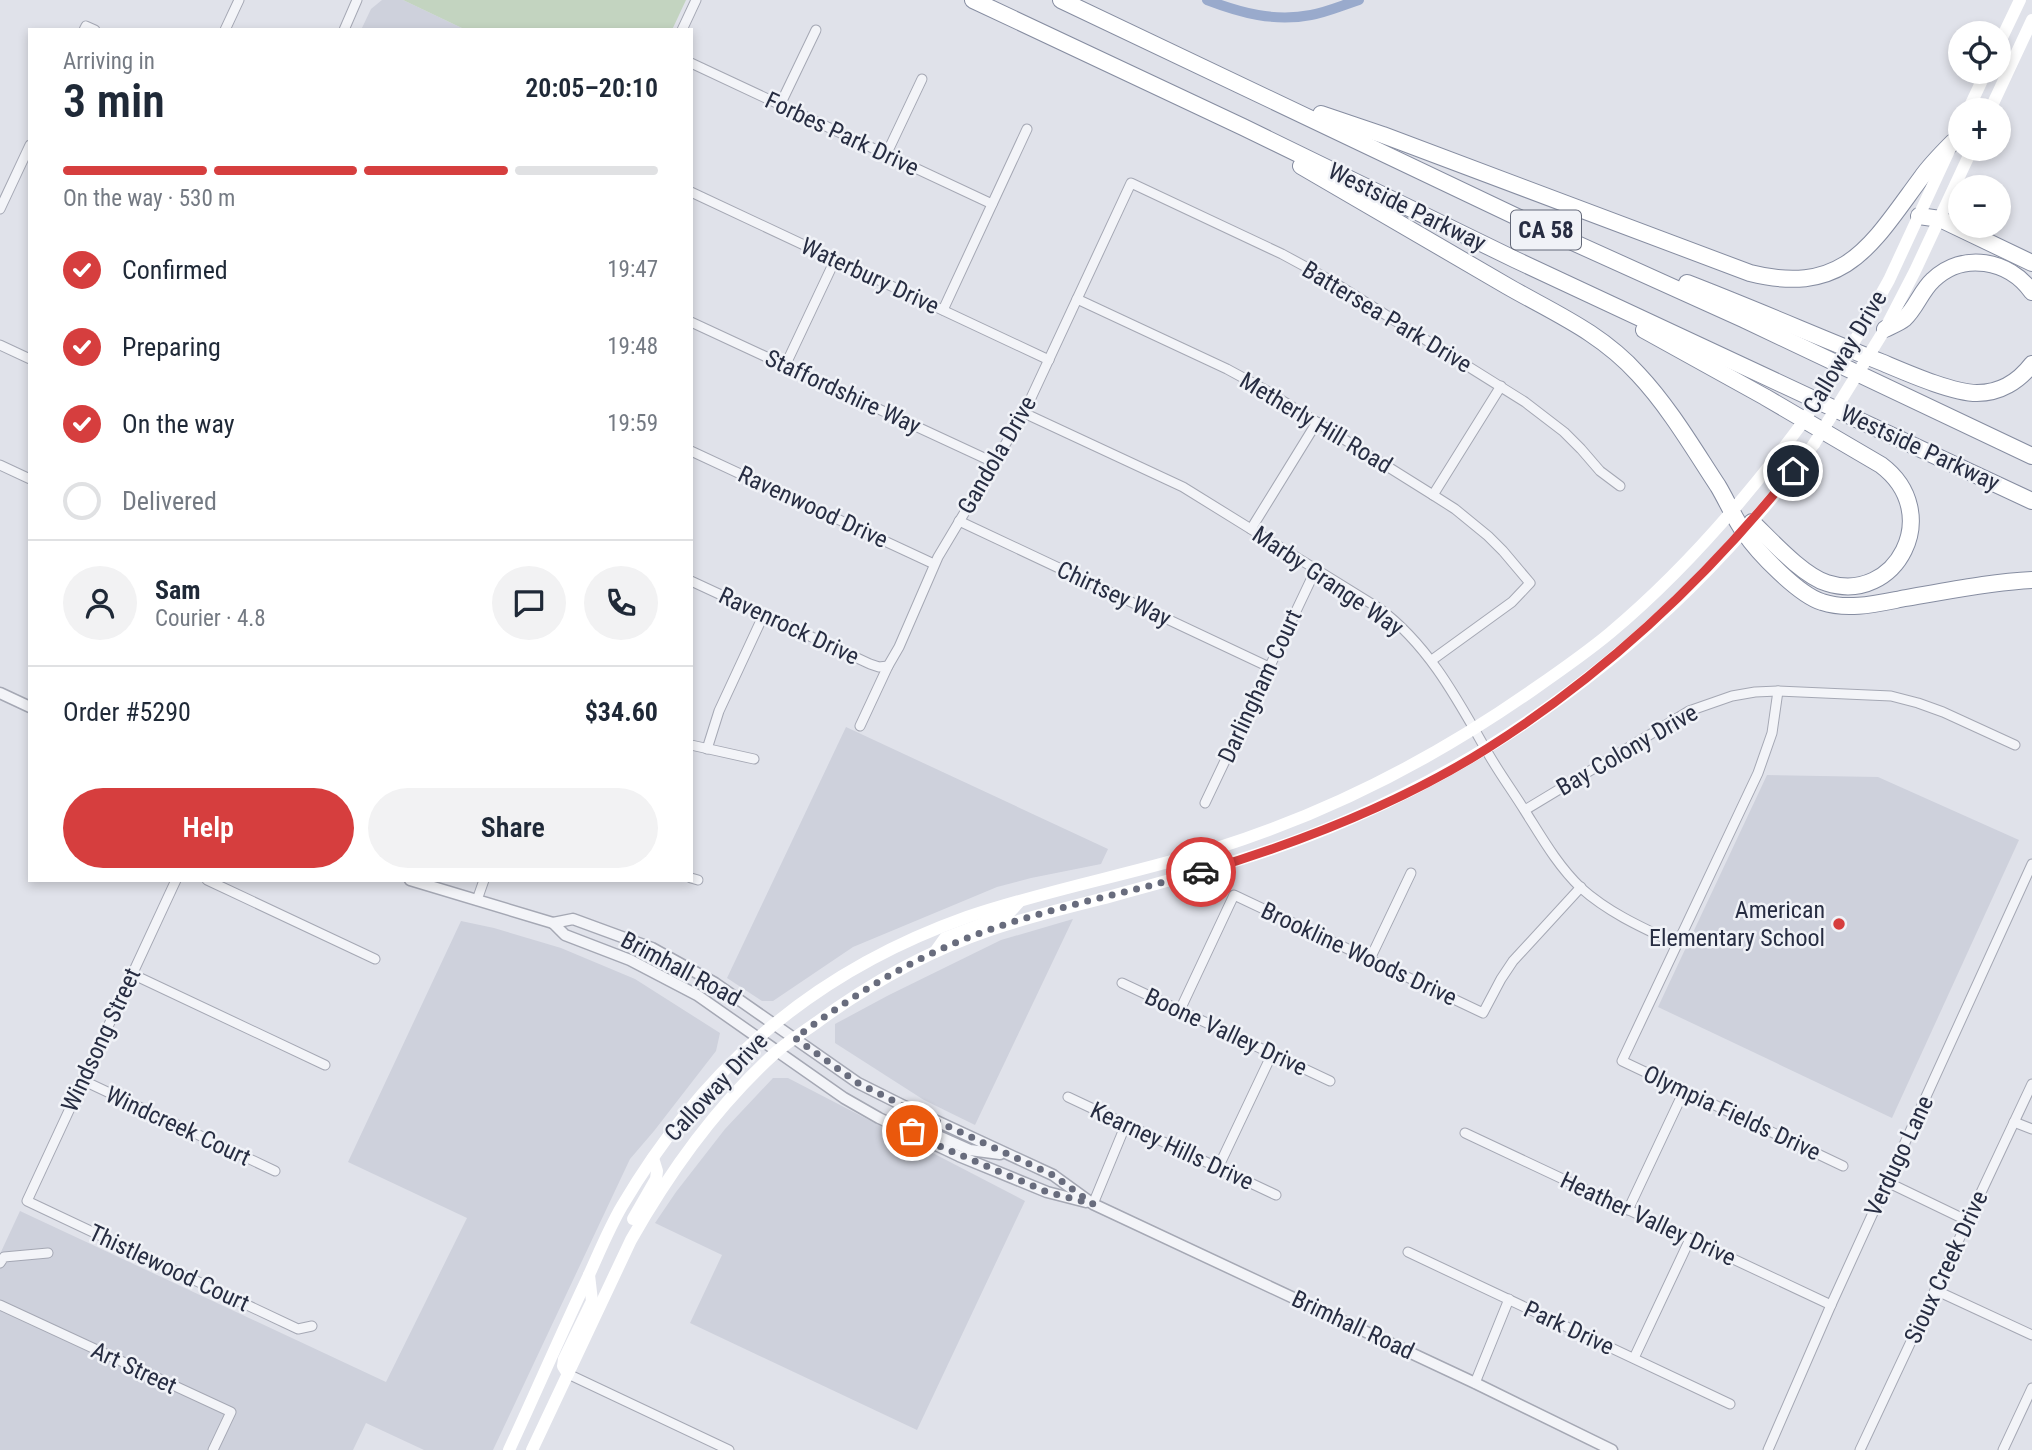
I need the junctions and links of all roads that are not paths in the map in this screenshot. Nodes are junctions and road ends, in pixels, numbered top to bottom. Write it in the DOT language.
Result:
graph roads {
  1 [pos="239,0"];
  2 [pos="357,0"];
  3 [pos="696,0"];
  4 [pos="973,0"];
  5 [pos="1061,0"];
  6 [pos="2020,0"];
  7 [pos="2011,19"];
  8 [pos="2031,25"];
  9 [pos="226,28"];
  10 [pos="345,28"];
  11 [pos="683,28"];
  12 [pos="816,30"];
  13 [pos="693,64"];
  14 [pos="922,79"];
  15 [pos="1249,89"];
  16 [pos="1996,98"];
  17 [pos="780,105"];
  18 [pos="1243,127"];
  19 [pos="1027,129"];
  20 [pos="1948,144"];
  21 [pos="28,149"];
  22 [pos="1948,152"];
  23 [pos="886,155"];
  24 [pos="1967,161"];
  25 [pos="1131,183"];
  26 [pos="693,193"];
  27 [pos="992,204"];
  28 [pos="0,209"];
  29 [pos="1516,216"];
  30 [pos="1919,216"];
  31 [pos="1940,219"];
  32 [pos="835,260"];
  33 [pos="1516,260"];
  34 [pos="2032,263"];
  35 [pos="2032,292"];
  36 [pos="1077,299"];
  37 [pos="943,310"];
  38 [pos="693,323"];
  39 [pos="1885,329"];
  40 [pos="0,345"];
  41 [pos="28,358"];
  42 [pos="1049,360"];
  43 [pos="2032,364"];
  44 [pos="785,366"];
  45 [pos="1501,386"];
  46 [pos="1024,413"];
  47 [pos="1317,422"];
  48 [pos="693,452"];
  49 [pos="2032,456"];
  50 [pos="995,463"];
  51 [pos="0,465"];
  52 [pos="28,478"];
  53 [pos="1620,486"];
  54 [pos="1433,495"];
  55 [pos="2032,501"];
  56 [pos="1732,513"];
  57 [pos="959,521"];
  58 [pos="1748,527"];
  59 [pos="1251,528"];
  60 [pos="934,564"];
  61 [pos="1315,569"];
  62 [pos="2032,580"];
  63 [pos="693,582"];
  64 [pos="764,614"];
  65 [pos="1432,660"];
  66 [pos="888,666"];
  67 [pos="1269,667"];
  68 [pos="1778,691"];
  69 [pos="0,693"];
  70 [pos="28,706"];
  71 [pos="860,726"];
  72 [pos="1474,728"];
  73 [pos="2015,745"];
  74 [pos="693,746"];
  75 [pos="707,749"];
  76 [pos="1486,750"];
  77 [pos="754,759"];
  78 [pos="1205,803"];
  79 [pos="1524,810"];
  80 [pos="2032,864"];
  81 [pos="1410,873"];
  82 [pos="175,882"];
  83 [pos="211,882"];
  84 [pos="417,882"];
  85 [pos="483,882"];
  86 [pos="1088,882"];
  87 [pos="1580,887"];
  88 [pos="477,900"];
  89 [pos="1021,901"];
  90 [pos="1023,919"];
  91 [pos="553,923"];
  92 [pos="1677,944"];
  93 [pos="935,952"];
  94 [pos="1370,959"];
  95 [pos="375,960"];
  96 [pos="132,974"];
  97 [pos="1122,983"];
  98 [pos="1180,1010"];
  99 [pos="775,1025"];
  100 [pos="758,1038"];
  101 [pos="795,1038"];
  102 [pos="776,1051"];
  103 [pos="1272,1054"];
  104 [pos="325,1065"];
  105 [pos="82,1080"];
  106 [pos="1330,1081"];
  107 [pos="2032,1084"];
  108 [pos="1684,1091"];
  109 [pos="1068,1097"];
  110 [pos="2014,1122"];
  111 [pos="1126,1124"];
  112 [pos="2032,1129"];
  113 [pos="909,1133"];
  114 [pos="1465,1133"];
  115 [pos="1010,1155"];
  116 [pos="653,1158"];
  117 [pos="1843,1166"];
  118 [pos="1218,1168"];
  119 [pos="275,1171"];
  120 [pos="1887,1182"];
  121 [pos="1276,1195"];
  122 [pos="27,1201"];
  123 [pos="1093,1204"];
  124 [pos="1628,1210"];
  125 [pos="1968,1221"];
  126 [pos="1690,1239"];
  127 [pos="625,1252"];
  128 [pos="1408,1252"];
  129 [pos="48,1253"];
  130 [pos="0,1263"];
  131 [pos="589,1274"];
  132 [pos="1935,1290"];
  133 [pos="1509,1299"];
  134 [pos="0,1305"];
  135 [pos="1830,1305"];
  136 [pos="312,1326"];
  137 [pos="2032,1335"];
  138 [pos="1634,1358"];
  139 [pos="568,1374"];
  140 [pos="1475,1383"];
  141 [pos="2032,1388"];
  142 [pos="1730,1404"];
  143 [pos="213,1450"];
  144 [pos="509,1450"];
  145 [pos="532,1450"];
  146 [pos="729,1450"];
  147 [pos="1612,1450"];
  148 [pos="1768,1450"];
  149 [pos="1860,1450"];
  150 [pos="2003,1450"];
  1 -- 9 [label="street"];
  2 -- 10 [label="street"];
  3 -- 11 [label="street"];
  4 -- 18 [label="highway, Westside Parkway / CA 58"];
  5 -- 15 [label="highway, Westside Parkway / CA 58"];
  6 -- 7 [label="main road"];
  7 -- 8 [label="street"];
  8 -- 16 [label="main road"];
  12 -- 17 [label="street"];
  13 -- 17 [label="street, Forbes Park Drive"];
  14 -- 23 [label="street"];
  15 -- 20 [label="highway"];
  15 -- 29 [label="highway, Westside Parkway / CA 58"];
  17 -- 23 [label="street, Forbes Park Drive"];
  18 -- 33 [label="highway, Westside Parkway / CA 58"];
  18 -- 56 [label="highway"];
  19 -- 27 [label="street"];
  21 -- 28 [label="street"];
  22 -- 30 [label="main road, Calloway Drive"];
  23 -- 27 [label="street, Forbes Park Drive"];
  24 -- 31 [label="main road, Calloway Drive"];
  25 -- 36 [label="street, Gandola Drive"];
  25 -- 45 [label="street, Battersea Park Drive"];
  26 -- 32 [label="street, Waterbury Drive"];
  27 -- 37 [label="street"];
  29 -- 43 [label="highway"];
  29 -- 49 [label="highway, Westside Parkway / CA 58"];
  30 -- 31 [label="highway"];
  30 -- 56 [label="main road, Calloway Drive, bridge"];
  31 -- 34 [label="highway"];
  31 -- 39 [label="main road, Calloway Drive"];
  32 -- 37 [label="street, Waterbury Drive"];
  32 -- 44 [label="street"];
  33 -- 55 [label="highway, Westside Parkway / CA 58"];
  33 -- 58 [label="highway"];
  35 -- 39 [label="highway"];
  36 -- 42 [label="street, Gandola Drive"];
  36 -- 47 [label="street, Metherly Hill Road"];
  37 -- 42 [label="street, Waterbury Drive"];
  38 -- 44 [label="street, Staffordshire Way"];
  39 -- 58 [label="main road, Calloway Drive, bridge"];
  40 -- 41 [label="street"];
  42 -- 46 [label="street, Gandola Drive"];
  44 -- 50 [label="street, Staffordshire Way"];
  45 -- 53 [label="street, Battersea Park Drive"];
  45 -- 54 [label="street"];
  46 -- 50 [label="street, Gandola Drive"];
  46 -- 59 [label="street, Marby Grange Way"];
  47 -- 54 [label="street, Metherly Hill Road"];
  47 -- 59 [label="street"];
  48 -- 60 [label="street, Ravenwood Drive"];
  50 -- 57 [label="street, Gandola Drive"];
  51 -- 52 [label="street"];
  54 -- 65 [label="street, Metherly Hill Road"];
  56 -- 58 [label="highway"];
  56 -- 72 [label="main road, Calloway Drive"];
  57 -- 60 [label="street, Gandola Drive"];
  57 -- 67 [label="street, Chirtsey Way"];
  58 -- 62 [label="highway"];
  58 -- 76 [label="main road, Calloway Drive"];
  59 -- 61 [label="street, Marby Grange Way"];
  60 -- 66 [label="street, Gandola Drive"];
  61 -- 65 [label="street, Marby Grange Way"];
  61 -- 67 [label="street, Darlingham Court"];
  63 -- 64 [label="street, Ravenrock Drive"];
  64 -- 66 [label="street, Ravenrock Drive"];
  64 -- 75 [label="street"];
  65 -- 72 [label="street, Marby Grange Way"];
  66 -- 71 [label="street, Gandola Drive"];
  67 -- 78 [label="street, Darlingham Court"];
  68 -- 73 [label="street, Bay Colony Drive"];
  68 -- 79 [label="street, Bay Colony Drive"];
  68 -- 92 [label="street"];
  69 -- 70 [label="street"];
  72 -- 76 [label="street, Marby Grange Way"];
  72 -- 86 [label="main road, Calloway Drive"];
  74 -- 75 [label="street"];
  75 -- 77 [label="street"];
  76 -- 79 [label="street, Marby Grange Way"];
  76 -- 90 [label="main road, Calloway Drive"];
  79 -- 87 [label="street, Marby Grange Way"];
  80 -- 120 [label="street, Verdugo Lane"];
  81 -- 94 [label="street"];
  82 -- 96 [label="street, Windsong Street"];
  83 -- 95 [label="street"];
  84 -- 88 [label="street, Brimhall Road"];
  85 -- 88 [label="street"];
  86 -- 89 [label="main road, Calloway Drive"];
  86 -- 90 [label="main road"];
  87 -- 92 [label="street, Marby Grange Way"];
  87 -- 94 [label="street, Brookline Woods Drive"];
  88 -- 91 [label="street, Brimhall Road"];
  89 -- 93 [label="main road"];
  89 -- 99 [label="main road, Calloway Drive"];
  90 -- 93 [label="main road, Calloway Drive"];
  91 -- 99 [label="street, Brimhall Road"];
  91 -- 100 [label="street, Brimhall Road"];
  92 -- 108 [label="street, Olympia Fields Drive"];
  93 -- 101 [label="main road, Calloway Drive"];
  94 -- 98 [label="street, Brookline Woods Drive"];
  96 -- 104 [label="street"];
  96 -- 105 [label="street, Windsong Street"];
  97 -- 98 [label="street, Boone Valley Drive"];
  98 -- 103 [label="street, Boone Valley Drive"];
  99 -- 100 [label="main road, Calloway Drive"];
  99 -- 101 [label="street, Brimhall Road"];
  100 -- 102 [label="street, Brimhall Road"];
  100 -- 116 [label="main road, Calloway Drive"];
  101 -- 102 [label="main road, Calloway Drive"];
  101 -- 115 [label="street, Brimhall Road"];
  102 -- 113 [label="street, Brimhall Road"];
  102 -- 127 [label="main road, Calloway Drive"];
  103 -- 106 [label="street, Boone Valley Drive"];
  103 -- 118 [label="street"];
  105 -- 119 [label="street, Windcreek Court"];
  105 -- 122 [label="street, Windsong Street"];
  107 -- 110 [label="street, Sioux Creek Drive"];
  108 -- 117 [label="street, Olympia Fields Drive"];
  108 -- 124 [label="street"];
  109 -- 111 [label="street, Kearney Hills Drive"];
  110 -- 112 [label="street"];
  110 -- 125 [label="street, Sioux Creek Drive"];
  111 -- 118 [label="street, Kearney Hills Drive"];
  111 -- 123 [label="street"];
  113 -- 115 [label="street"];
  113 -- 123 [label="street, Brimhall Road"];
  114 -- 124 [label="street, Heather Valley Drive"];
  115 -- 123 [label="street, Brimhall Road"];
  116 -- 127 [label="main road"];
  116 -- 131 [label="main road, Calloway Drive"];
  118 -- 121 [label="street, Kearney Hills Drive"];
  120 -- 125 [label="street"];
  120 -- 135 [label="street, Verdugo Lane"];
  122 -- 136 [label="street, Thistlewood Court"];
  123 -- 140 [label="street, Brimhall Road"];
  124 -- 126 [label="street, Heather Valley Drive"];
  125 -- 132 [label="street, Sioux Creek Drive"];
  126 -- 135 [label="street, Heather Valley Drive"];
  126 -- 138 [label="street"];
  127 -- 139 [label="main road, Calloway Drive"];
  128 -- 133 [label="street, Park Drive"];
  129 -- 130 [label="street"];
  131 -- 139 [label="main road"];
  131 -- 144 [label="main road, Calloway Drive"];
  132 -- 137 [label="street"];
  132 -- 149 [label="street, Sioux Creek Drive"];
  133 -- 138 [label="street, Park Drive"];
  133 -- 140 [label="street"];
  134 -- 143 [label="street, Art Street"];
  135 -- 148 [label="street, Verdugo Lane"];
  138 -- 142 [label="street, Park Drive"];
  139 -- 145 [label="main road, Calloway Drive"];
  139 -- 146 [label="street"];
  140 -- 147 [label="street, Brimhall Road"];
  141 -- 150 [label="street"];
}
